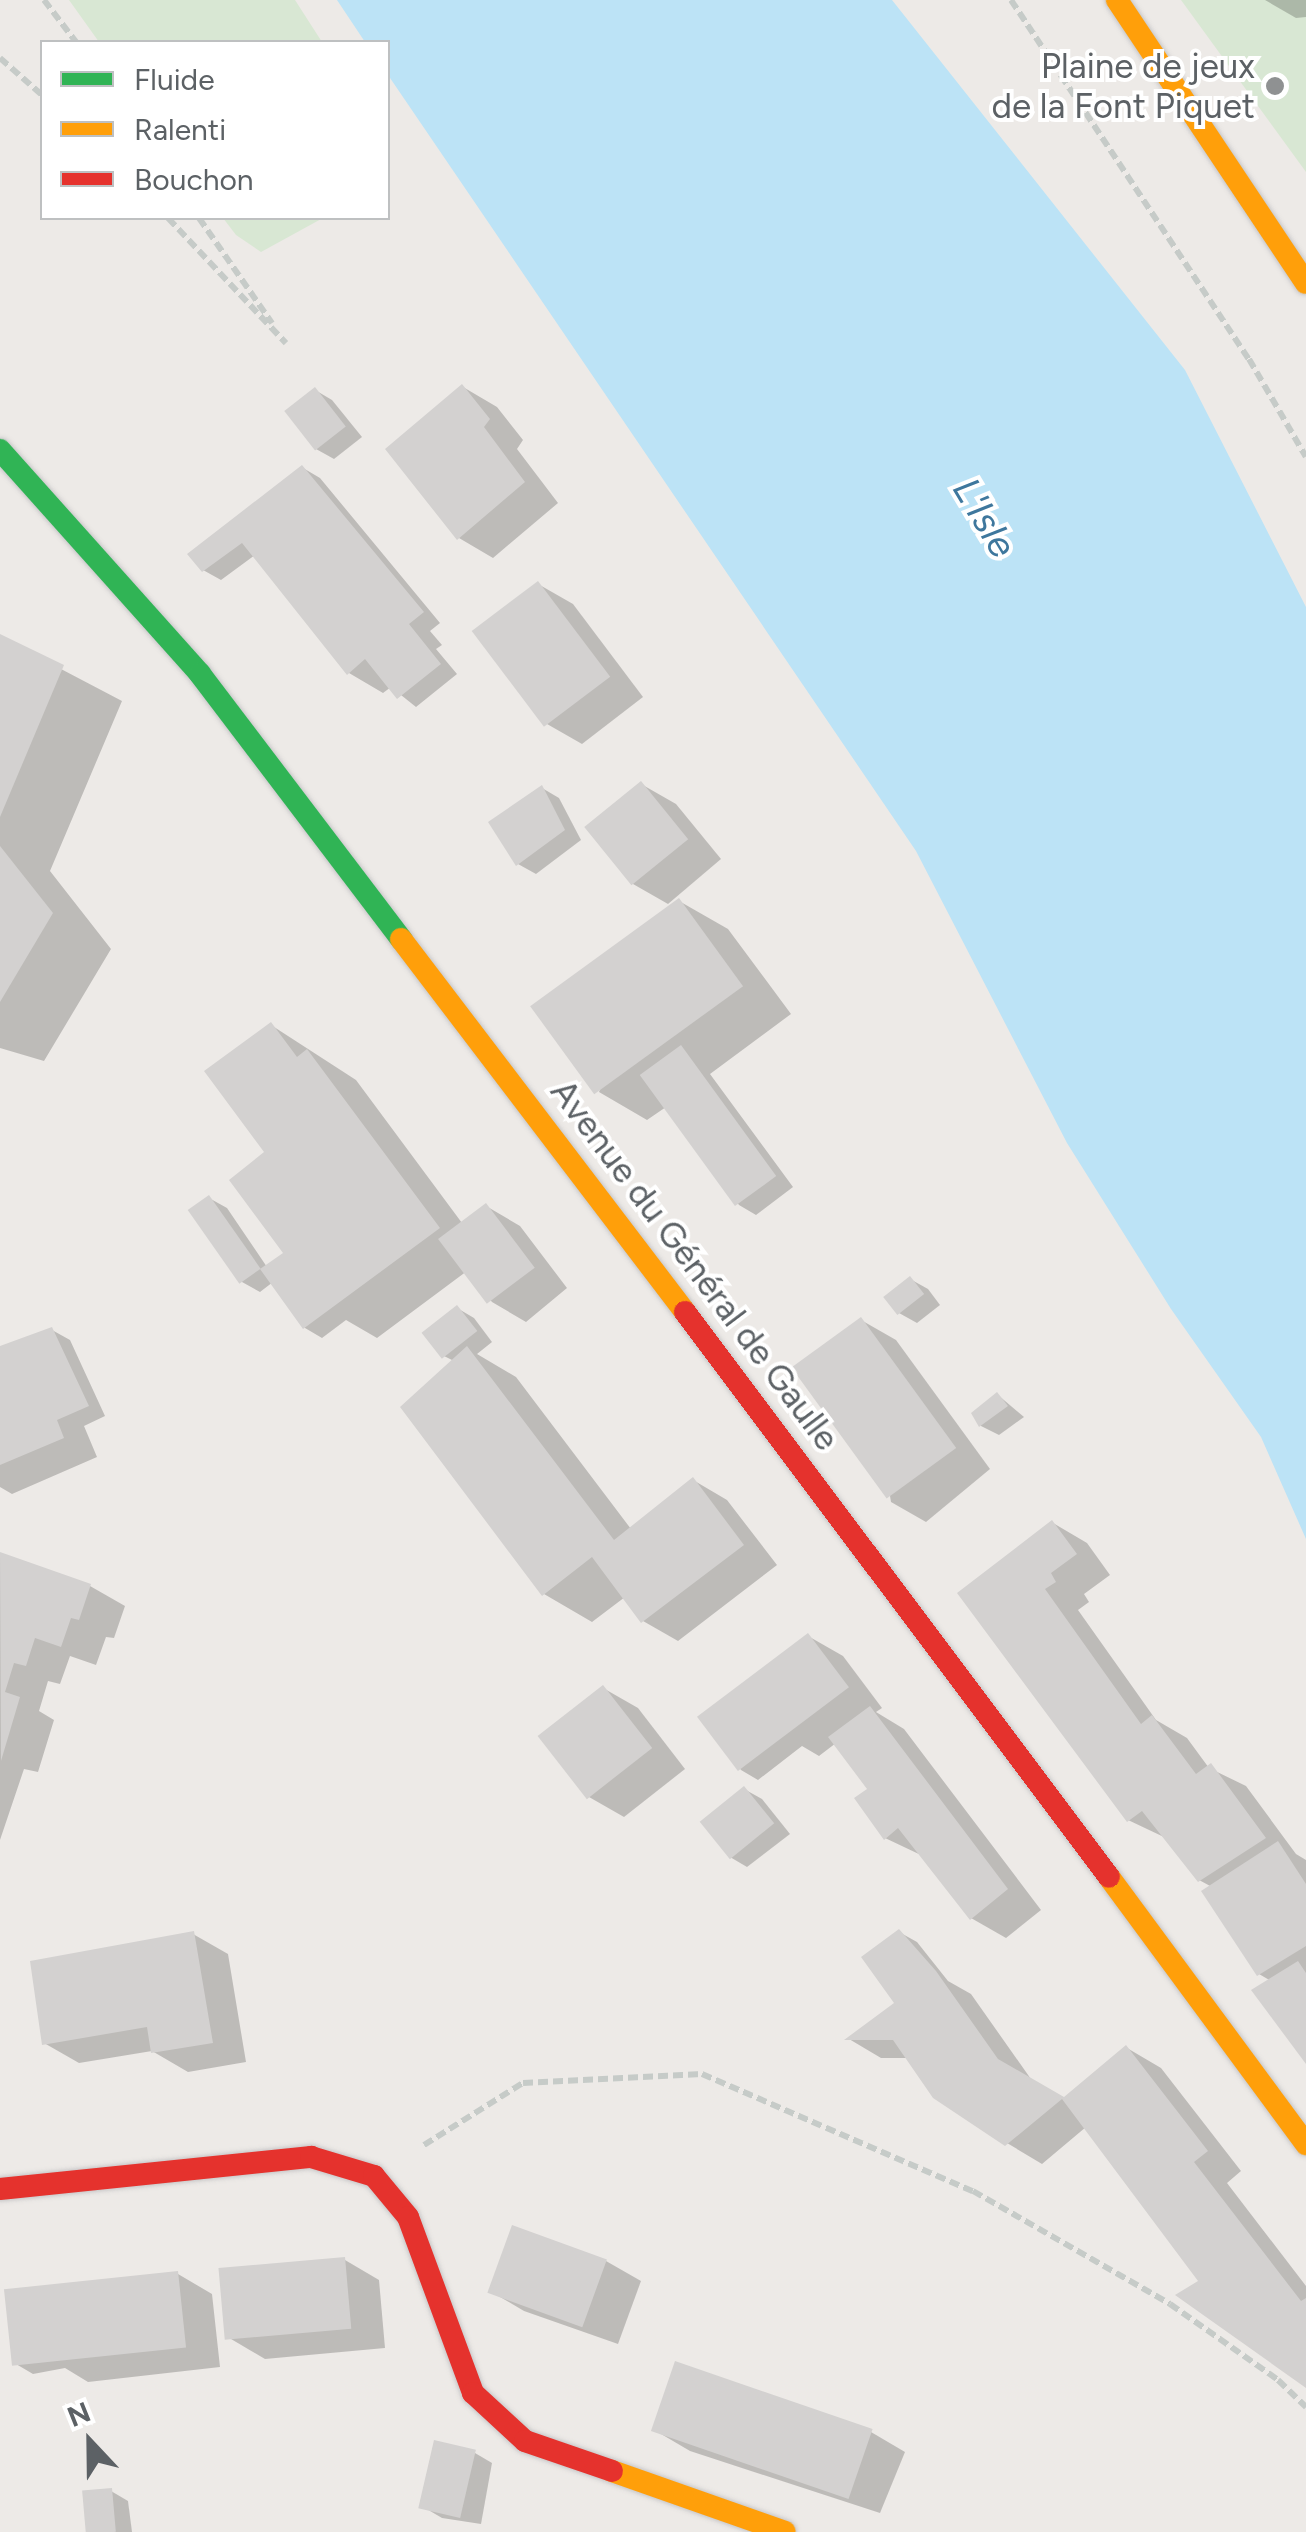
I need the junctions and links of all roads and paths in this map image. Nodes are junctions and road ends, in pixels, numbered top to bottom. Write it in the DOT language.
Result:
graph roads {
  1 [pos="44,0"];
  2 [pos="1011,0"];
  3 [pos="1117,0"];
  4 [pos="74,40"];
  5 [pos="0,58"];
  6 [pos="40,93"];
  7 [pos="170,220"];
  8 [pos="200,220"];
  9 [pos="1306,283"];
  10 [pos="0,450"];
  11 [pos="1306,457"];
  12 [pos="1306,2144"];
  13 [pos="374,2176"];
  14 [pos="0,2189"];
  15 [pos="1306,2407"];
  16 [pos="785,2532"];
  1 -- 4 [label="path"];
  2 -- 11 [label="path"];
  3 -- 9 [label="main road"];
  5 -- 6 [label="path"];
  7 -- 8 [label="path"];
  10 -- 12 [label="main road, Avenue du Général de Gaulle"];
  13 -- 14 [label="main road"];
  13 -- 15 [label="path"];
  13 -- 16 [label="main road"];
}
